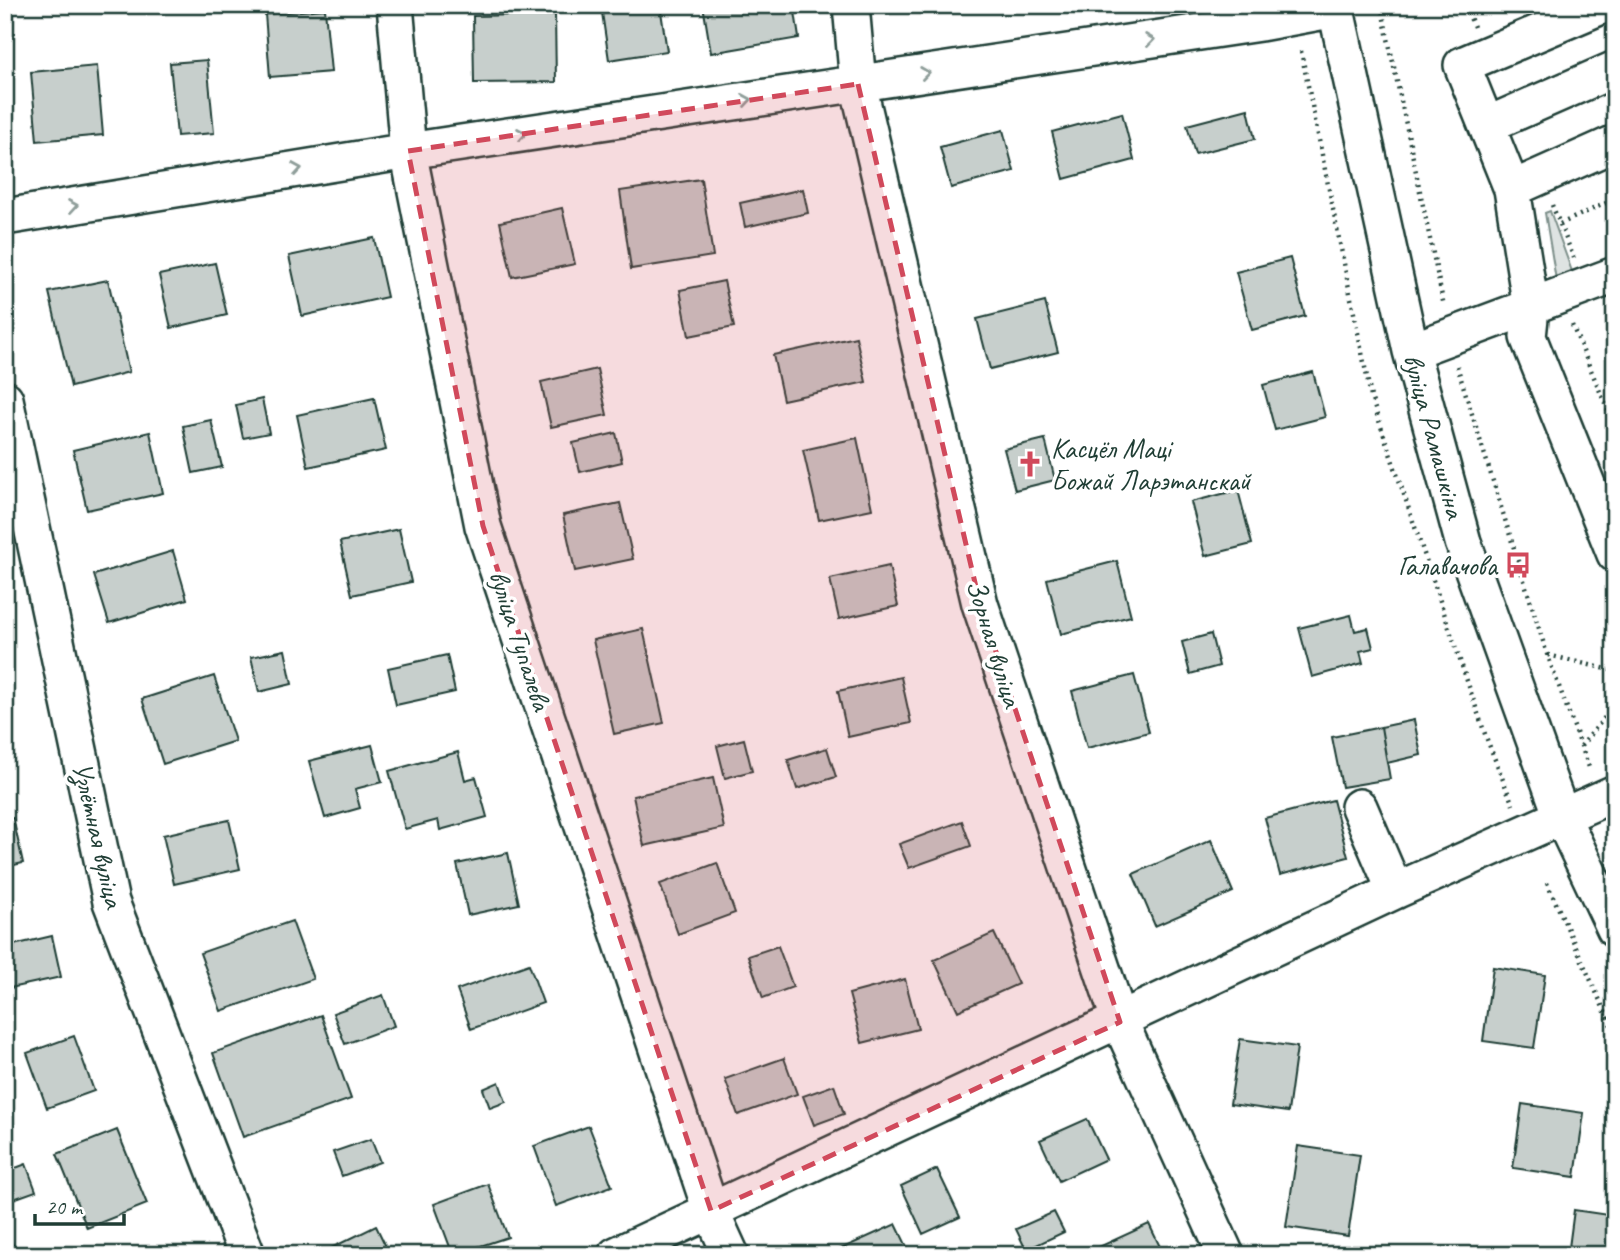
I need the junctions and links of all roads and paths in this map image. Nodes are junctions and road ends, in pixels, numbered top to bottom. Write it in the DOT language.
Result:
graph roads {
  1 [pos="395,5"];
  2 [pos="851,5"];
  3 [pos="1381,5"];
  4 [pos="1604,5"];
  5 [pos="1335,7"];
  6 [pos="1301,51"];
  7 [pos="1615,69"];
  8 [pos="858,84"];
  9 [pos="1487,125"];
  10 [pos="1615,143"];
  11 [pos="408,151"];
  12 [pos="1512,189"];
  13 [pos="1615,199"];
  14 [pos="1540,210"];
  15 [pos="5,217"];
  16 [pos="1560,224"];
  17 [pos="1577,269"];
  18 [pos="1615,275"];
  19 [pos="1531,308"];
  20 [pos="1581,316"];
  21 [pos="1451,339"];
  22 [pos="1411,351"];
  23 [pos="5,399"];
  24 [pos="1615,427"];
  25 [pos="1615,554"];
  26 [pos="1547,654"];
  27 [pos="1615,671"];
  28 [pos="1615,705"];
  29 [pos="1615,793"];
  30 [pos="1359,807"];
  31 [pos="1516,812"];
  32 [pos="1562,817"];
  33 [pos="1546,883"];
  34 [pos="1395,891"];
  35 [pos="1615,929"];
  36 [pos="1120,1022"];
  37 [pos="1615,1034"];
  38 [pos="711,1211"];
  39 [pos="247,1255"];
  40 [pos="616,1255"];
  41 [pos="731,1255"];
  42 [pos="1226,1255"];
  1 -- 11 [label="street, вуліца Тупалева"];
  2 -- 8 [label="street, Зорная вуліца"];
  3 -- 21 [label="path"];
  4 -- 9 [label="street"];
  8 -- 5 [label="street, one-way"];
  5 -- 22 [label="street, вуліца Рамашкіна"];
  6 -- 31 [label="path"];
  7 -- 9 [label="street"];
  11 -- 8 [label="street, one-way"];
  8 -- 36 [label="street, Зорная вуліца"];
  9 -- 12 [label="street"];
  10 -- 12 [label="street"];
  15 -- 11 [label="street, one-way"];
  11 -- 38 [label="street, вуліца Тупалева"];
  12 -- 19 [label="street"];
  13 -- 16 [label="path"];
  14 -- 16 [label="path"];
  16 -- 17 [label="path"];
  18 -- 19 [label="street"];
  19 -- 21 [label="street"];
  19 -- 25 [label="street"];
  20 -- 24 [label="path"];
  21 -- 22 [label="street"];
  21 -- 26 [label="path"];
  22 -- 32 [label="street, вуліца Рамашкіна"];
  23 -- 39 [label="street, Узлётная вуліца"];
  26 -- 27 [label="path"];
  26 -- 28 [label="path"];
  29 -- 32 [label="street"];
  30 -- 34 [label="street"];
  32 -- 34 [label="street"];
  32 -- 35 [label="street, вуліца Рамашкіна"];
  33 -- 37 [label="path"];
  34 -- 36 [label="street"];
  36 -- 38 [label="street"];
  36 -- 42 [label="street, Зорная вуліца"];
  38 -- 40 [label="street"];
  38 -- 41 [label="street, вуліца Тупалева"];
}
